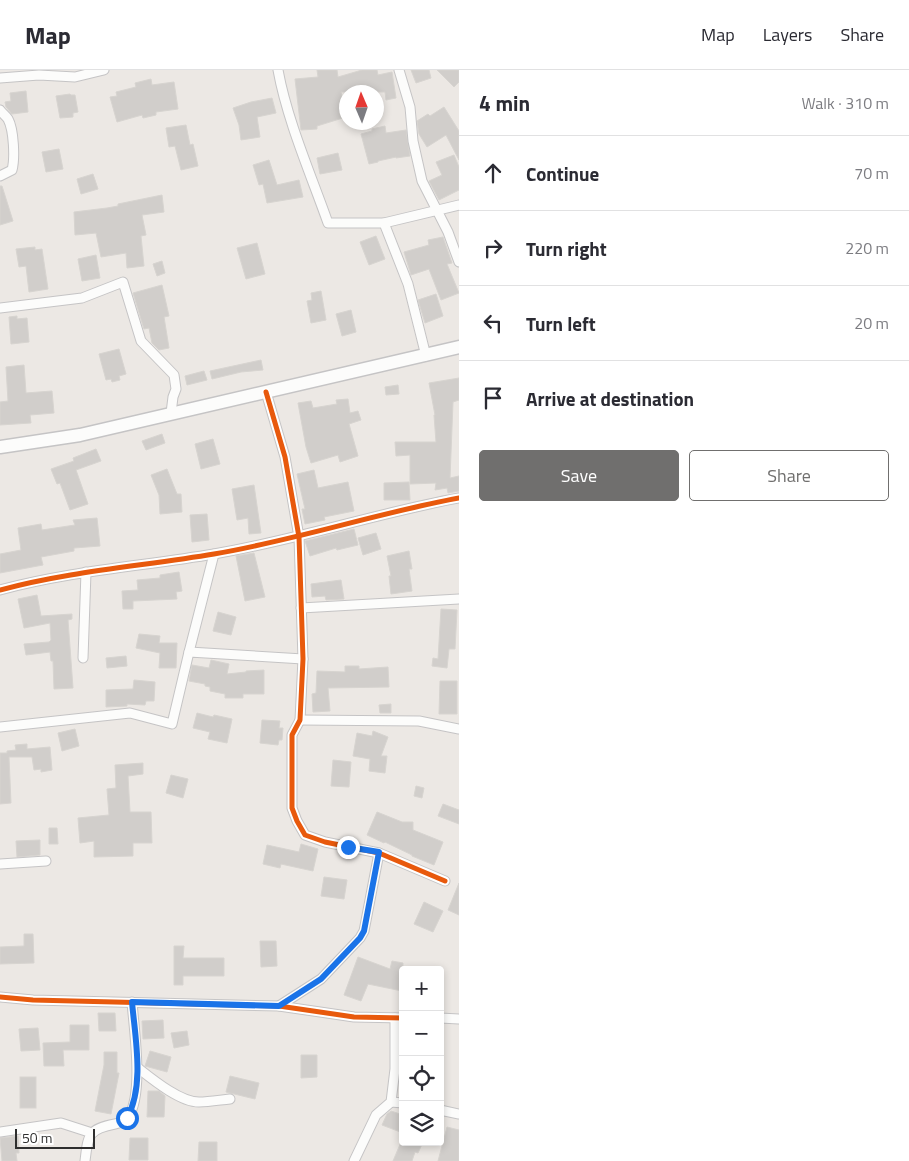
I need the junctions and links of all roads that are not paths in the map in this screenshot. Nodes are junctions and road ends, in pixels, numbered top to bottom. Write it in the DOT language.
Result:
graph roads {
  1 [pos="104,70"];
  2 [pos="278,70"];
  3 [pos="399,70"];
  4 [pos="0,78"];
  5 [pos="0,110"];
  6 [pos="0,176"];
  7 [pos="459,204"];
  8 [pos="436,210"];
  9 [pos="384,223"];
  10 [pos="459,262"];
  11 [pos="0,308"];
  12 [pos="459,347"];
  13 [pos="426,356"];
  14 [pos="266,392"];
  15 [pos="171,413"];
  16 [pos="0,447"];
  17 [pos="459,498"];
  18 [pos="299,537"];
  19 [pos="214,554"];
  20 [pos="86,572"];
  21 [pos="0,590"];
  22 [pos="459,599"];
  23 [pos="301,608"];
  24 [pos="189,652"];
  25 [pos="83,658"];
  26 [pos="303,660"];
  27 [pos="300,720"];
  28 [pos="0,727"];
  29 [pos="459,729"];
  30 [pos="379,852"];
  31 [pos="46,861"];
  32 [pos="0,864"];
  33 [pos="445,880"];
  34 [pos="0,997"];
  35 [pos="132,1002"];
  36 [pos="279,1006"];
  37 [pos="399,1018"];
  38 [pos="444,1018"];
  39 [pos="459,1019"];
  40 [pos="138,1068"];
  41 [pos="230,1099"];
  42 [pos="390,1102"];
  43 [pos="399,1103"];
  44 [pos="444,1111"];
  45 [pos="459,1114"];
  46 [pos="0,1132"];
  47 [pos="92,1133"];
  48 [pos="85,1161"];
  49 [pos="355,1161"];
  1 -- 4 [label="street"];
  2 -- 9 [label="street"];
  3 -- 8 [label="street"];
  5 -- 6 [label="street"];
  7 -- 8 [label="street"];
  8 -- 9 [label="street"];
  8 -- 10 [label="street"];
  9 -- 13 [label="street"];
  11 -- 15 [label="street"];
  12 -- 13 [label="main road"];
  13 -- 14 [label="main road"];
  14 -- 15 [label="main road"];
  14 -- 18 [label="street"];
  15 -- 16 [label="main road"];
  17 -- 18 [label="street"];
  18 -- 19 [label="street"];
  18 -- 23 [label="street"];
  19 -- 20 [label="street"];
  19 -- 24 [label="street"];
  20 -- 21 [label="street"];
  20 -- 25 [label="street"];
  22 -- 23 [label="street"];
  23 -- 26 [label="street"];
  24 -- 26 [label="street"];
  24 -- 28 [label="street"];
  26 -- 27 [label="street"];
  27 -- 29 [label="street"];
  27 -- 30 [label="street"];
  30 -- 33 [label="street"];
  30 -- 36 [label="street"];
  31 -- 32 [label="street"];
  34 -- 35 [label="street"];
  35 -- 36 [label="street"];
  35 -- 40 [label="street"];
  36 -- 37 [label="street"];
  37 -- 42 [label="street"];
  38 -- 39 [label="street"];
  40 -- 41 [label="street"];
  40 -- 47 [label="street"];
  42 -- 43 [label="street"];
  42 -- 49 [label="street"];
  44 -- 45 [label="street"];
  46 -- 47 [label="street"];
  47 -- 48 [label="street"];
}
